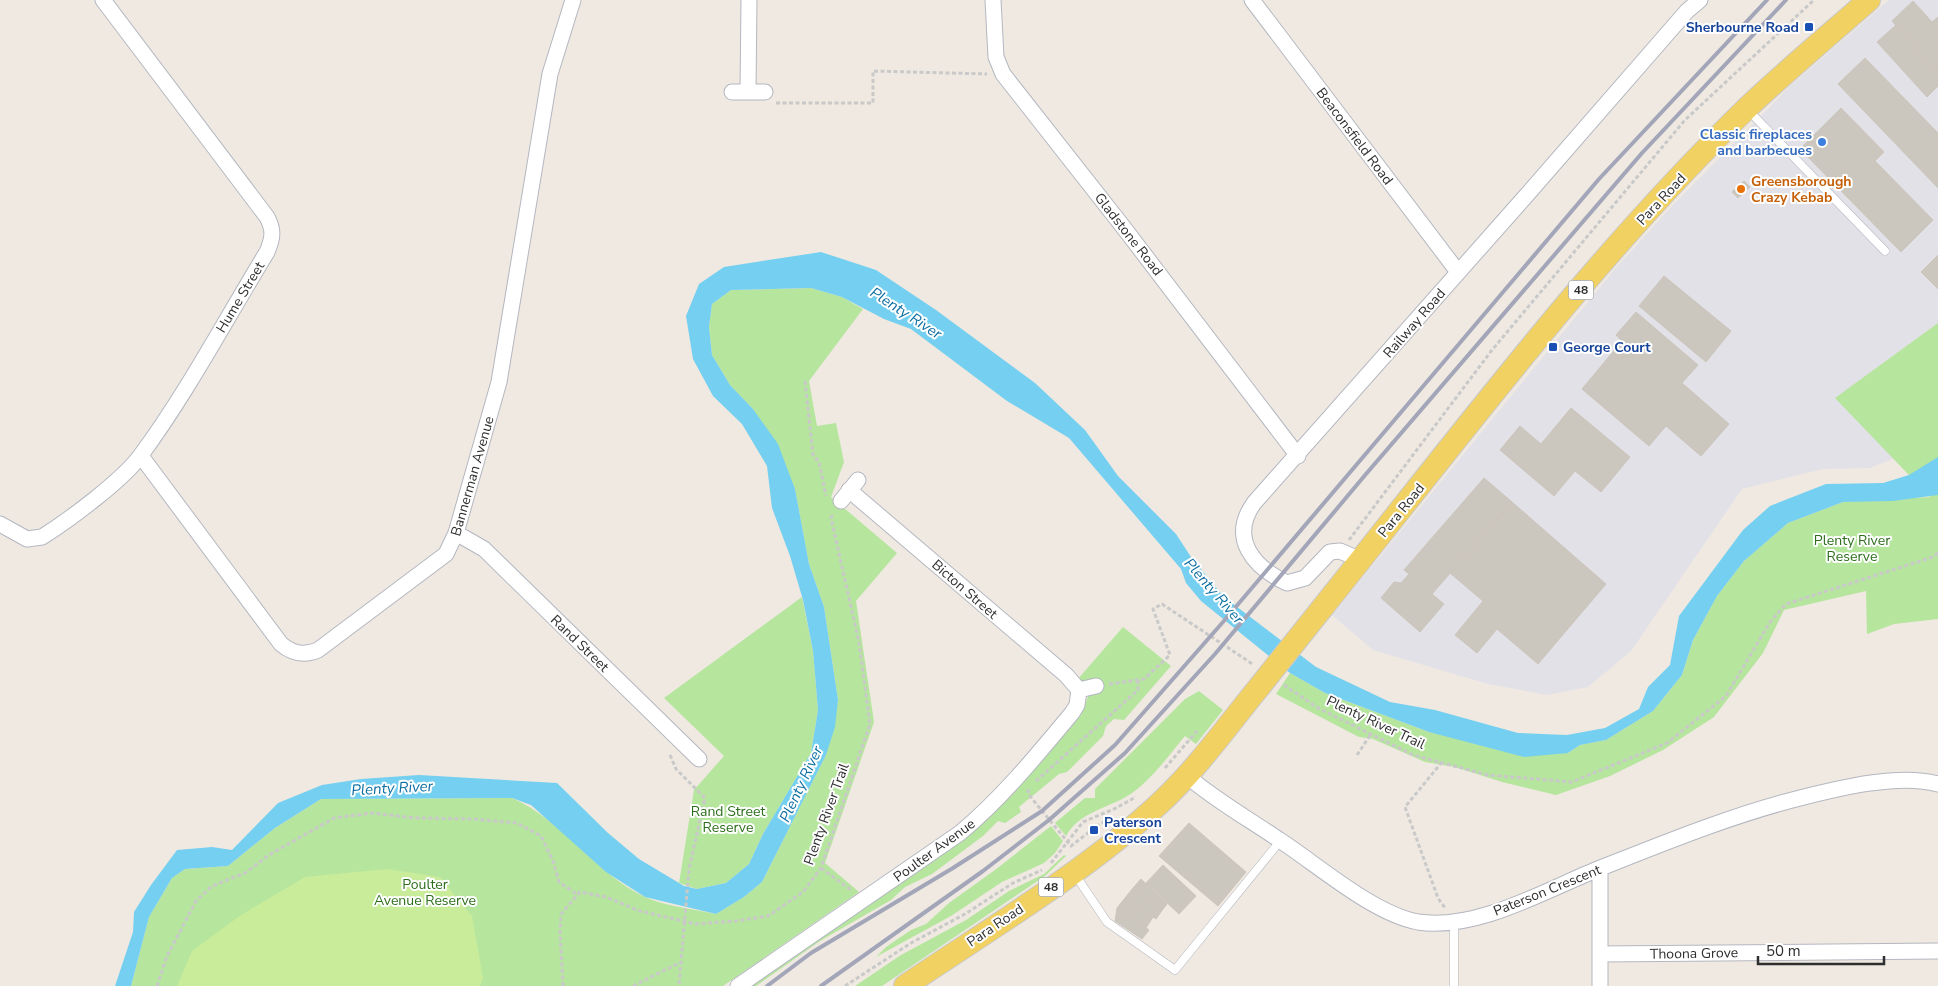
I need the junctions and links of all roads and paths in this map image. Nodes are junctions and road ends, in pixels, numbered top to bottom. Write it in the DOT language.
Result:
graph roads {
  1 [pos="103,0"];
  2 [pos="573,0"];
  3 [pos="749,0"];
  4 [pos="993,0"];
  5 [pos="1700,0"];
  6 [pos="1814,0"];
  7 [pos="1869,0"];
  8 [pos="1256,2"];
  9 [pos="1003,74"];
  10 [pos="732,92"];
  11 [pos="748,92"];
  12 [pos="770,98"];
  13 [pos="1747,109"];
  14 [pos="1884,251"];
  15 [pos="1458,272"];
  16 [pos="805,381"];
  17 [pos="141,456"];
  18 [pos="1298,456"];
  19 [pos="823,478"];
  20 [pos="849,490"];
  21 [pos="0,524"];
  22 [pos="456,533"];
  23 [pos="1340,551"];
  24 [pos="1938,553"];
  25 [pos="1361,560"];
  26 [pos="1266,679"];
  27 [pos="1138,680"];
  28 [pos="1096,686"];
  29 [pos="1079,690"];
  30 [pos="1199,729"];
  31 [pos="1371,734"];
  32 [pos="668,750"];
  33 [pos="1357,755"];
  34 [pos="699,759"];
  35 [pos="1191,759"];
  36 [pos="1442,762"];
  37 [pos="1160,774"];
  38 [pos="1938,784"];
  39 [pos="1139,794"];
  40 [pos="1109,820"];
  41 [pos="1281,840"];
  42 [pos="1068,842"];
  43 [pos="1050,864"];
  44 [pos="821,868"];
  45 [pos="1044,869"];
  46 [pos="1600,869"];
  47 [pos="1073,872"];
  48 [pos="580,892"];
  49 [pos="864,900"];
  50 [pos="684,921"];
  51 [pos="1454,922"];
  52 [pos="1938,951"];
  53 [pos="1600,954"];
  54 [pos="681,962"];
  55 [pos="157,986"];
  56 [pos="563,986"];
  57 [pos="633,986"];
  58 [pos="679,986"];
  59 [pos="738,986"];
  60 [pos="845,986"];
  61 [pos="905,986"];
  62 [pos="1454,986"];
  63 [pos="1600,986"];
  1 -- 17 [label="street, Hume Street"];
  2 -- 22 [label="street, Bannerman Avenue"];
  3 -- 11 [label="street"];
  4 -- 9 [label="street, Gladstone Road"];
  5 -- 15 [label="street, Railway Road"];
  6 -- 23 [label="path"];
  7 -- 13 [label="main road, Para Road / 48"];
  8 -- 15 [label="street, Beaconsfield Road"];
  9 -- 12 [label="path"];
  9 -- 18 [label="street, Gladstone Road"];
  10 -- 11 [label="street"];
  11 -- 12 [label="street"];
  13 -- 14 [label="lane"];
  13 -- 25 [label="main road, Para Road / 48"];
  15 -- 18 [label="street, Railway Road"];
  16 -- 19 [label="path"];
  17 -- 21 [label="street, Hume Street"];
  17 -- 22 [label="street, Bannerman Avenue"];
  18 -- 23 [label="street, Railway Road"];
  20 -- 29 [label="street, Bicton Street"];
  20 -- 44 [label="path, Plenty River Trail"];
  22 -- 34 [label="street, Rand Street"];
  23 -- 25 [label="street"];
  24 -- 36 [label="path, Plenty River Trail"];
  25 -- 26 [label="main road, Para Road / 48, bridge"];
  26 -- 27 [label="path, Plenty River Trail"];
  26 -- 31 [label="path, Plenty River Trail"];
  26 -- 35 [label="main road, Para Road / 48"];
  27 -- 28 [label="path, Plenty River Trail"];
  27 -- 42 [label="path"];
  28 -- 29 [label="street"];
  29 -- 49 [label="street, Poulter Avenue"];
  30 -- 35 [label="path"];
  31 -- 33 [label="path"];
  31 -- 36 [label="path, Plenty River Trail"];
  32 -- 50 [label="path"];
  35 -- 37 [label="path"];
  35 -- 41 [label="street, Paterson Crescent"];
  35 -- 47 [label="main road, Para Road / 48"];
  36 -- 51 [label="path"];
  38 -- 46 [label="street, Paterson Crescent"];
  39 -- 42 [label="path"];
  40 -- 42 [label="path"];
  41 -- 47 [label="lane"];
  41 -- 51 [label="street, Paterson Crescent"];
  42 -- 43 [label="path"];
  44 -- 49 [label="path"];
  44 -- 50 [label="path, Plenty River Trail"];
  45 -- 60 [label="path"];
  46 -- 51 [label="street, Paterson Crescent"];
  46 -- 53 [label="street"];
  47 -- 61 [label="main road, Para Road / 48"];
  48 -- 50 [label="path, Plenty River Trail"];
  48 -- 55 [label="path, Plenty River Trail"];
  48 -- 56 [label="path"];
  49 -- 59 [label="street, Poulter Avenue"];
  50 -- 54 [label="path"];
  51 -- 62 [label="lane"];
  52 -- 53 [label="street, Thoona Grove"];
  53 -- 63 [label="street"];
  54 -- 57 [label="path"];
  54 -- 58 [label="path"];
}
